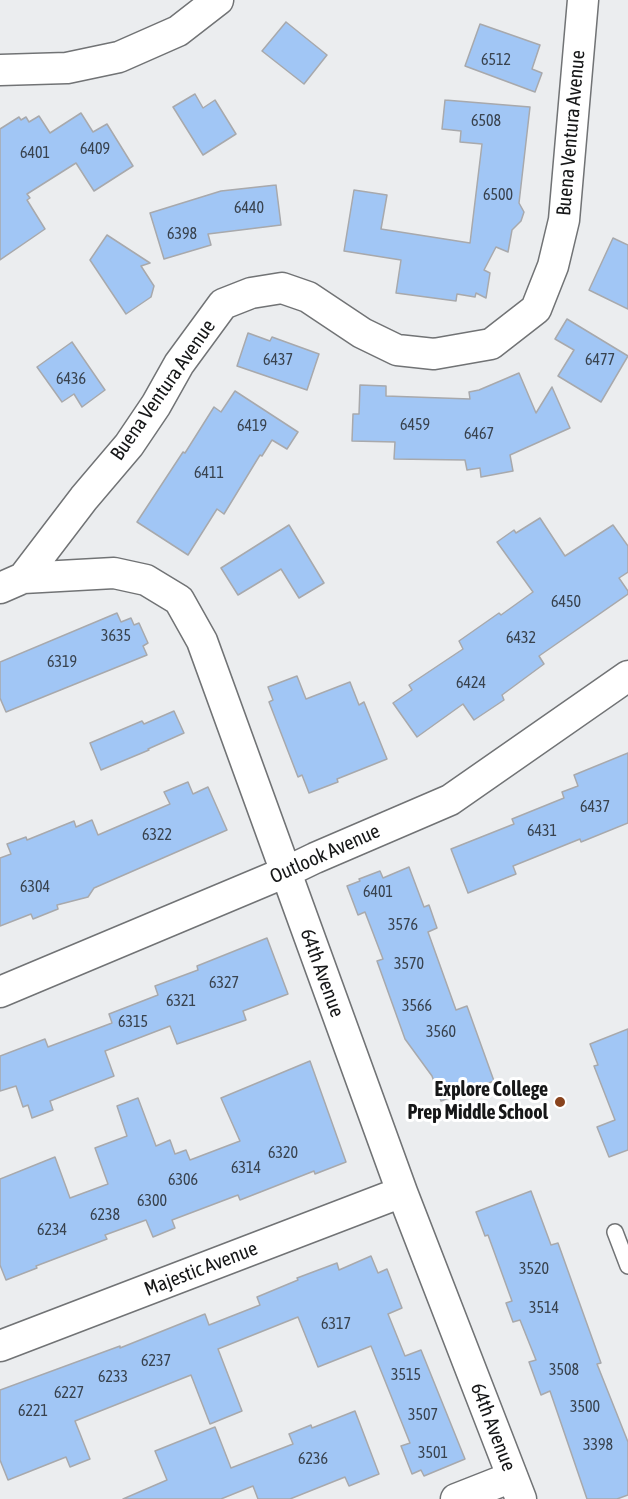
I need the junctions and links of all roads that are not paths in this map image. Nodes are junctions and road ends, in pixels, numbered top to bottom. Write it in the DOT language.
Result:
graph roads {
  1 [pos="218,0"];
  2 [pos="583,0"];
  3 [pos="0,70"];
  4 [pos="11,583"];
  5 [pos="628,676"];
  6 [pos="286,872"];
  7 [pos="0,992"];
  8 [pos="402,1192"];
  9 [pos="615,1232"];
  10 [pos="628,1266"];
  11 [pos="0,1346"];
  12 [pos="516,1488"];
  13 [pos="456,1499"];
  1 -- 3 [label="street"];
  2 -- 4 [label="street, Buena Ventura Avenue"];
  4 -- 6 [label="street, 64th Avenue"];
  5 -- 6 [label="street, Outlook Avenue"];
  6 -- 7 [label="street, Outlook Avenue"];
  6 -- 8 [label="street, 64th Avenue"];
  8 -- 11 [label="street, Majestic Avenue"];
  8 -- 12 [label="street, 64th Avenue"];
  9 -- 10 [label="lane"];
  12 -- 13 [label="street"];
}
